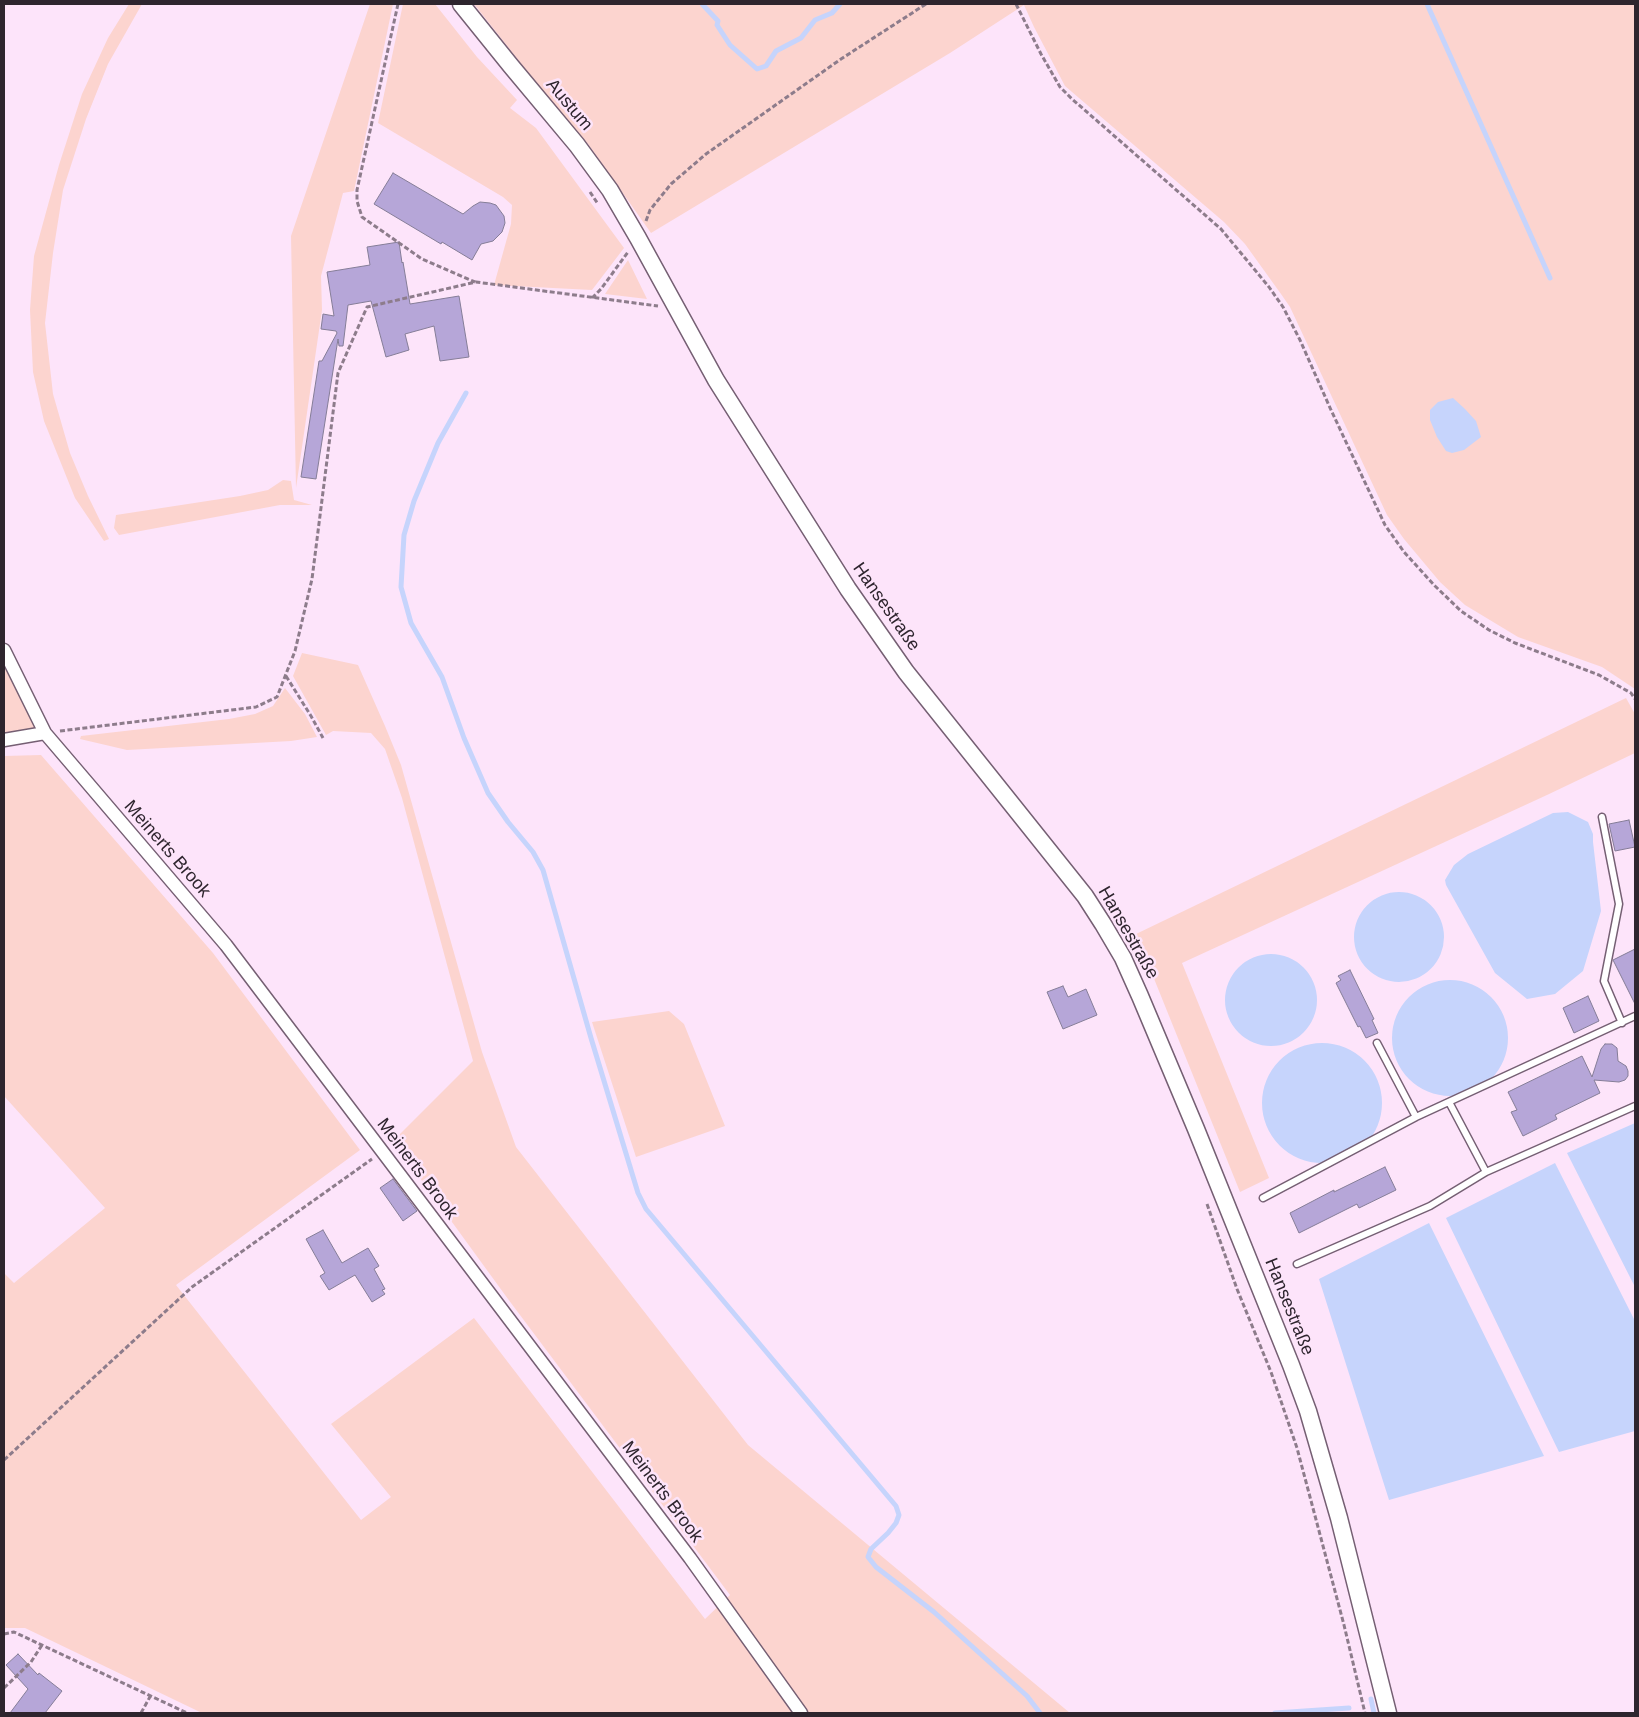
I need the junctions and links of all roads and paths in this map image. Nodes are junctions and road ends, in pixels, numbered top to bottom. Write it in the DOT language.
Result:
graph roads {
  1 [pos="398,4"];
  2 [pos="461,4"];
  3 [pos="926,4"];
  4 [pos="1016,4"];
  5 [pos="634,243"];
  6 [pos="634,258"];
  7 [pos="476,282"];
  8 [pos="592,298"];
  9 [pos="654,298"];
  10 [pos="658,306"];
  11 [pos="661,314"];
  12 [pos="4,650"];
  13 [pos="286,675"];
  14 [pos="1635,699"];
  15 [pos="45,733"];
  16 [pos="323,738"];
  17 [pos="4,740"];
  18 [pos="1602,816"];
  19 [pos="1635,1016"];
  20 [pos="1622,1022"];
  21 [pos="1377,1043"];
  22 [pos="1449,1102"];
  23 [pos="1635,1106"];
  24 [pos="1416,1117"];
  25 [pos="382,1152"];
  26 [pos="1486,1172"];
  27 [pos="1204,1195"];
  28 [pos="1263,1198"];
  29 [pos="1297,1264"];
  30 [pos="4,1460"];
  31 [pos="4,1634"];
  32 [pos="42,1645"];
  33 [pos="4,1688"];
  34 [pos="151,1695"];
  35 [pos="141,1713"];
  36 [pos="187,1713"];
  37 [pos="801,1713"];
  38 [pos="1365,1713"];
  39 [pos="1388,1713"];
  1 -- 7 [label="path"];
  2 -- 5 [label="street, Austum"];
  3 -- 5 [label="path"];
  4 -- 14 [label="path"];
  5 -- 6 [label="path"];
  5 -- 8 [label="path"];
  5 -- 39 [label="street, Hansestraße"];
  7 -- 8 [label="path"];
  7 -- 13 [label="path"];
  8 -- 10 [label="path"];
  9 -- 10 [label="path"];
  10 -- 11 [label="path"];
  12 -- 15 [label="street, Meinerts Brook"];
  13 -- 15 [label="path"];
  13 -- 16 [label="path"];
  15 -- 17 [label="street"];
  15 -- 25 [label="street, Meinerts Brook"];
  18 -- 20 [label="lane"];
  19 -- 20 [label="lane"];
  20 -- 22 [label="lane"];
  21 -- 24 [label="lane"];
  22 -- 24 [label="lane"];
  22 -- 26 [label="lane"];
  23 -- 26 [label="lane"];
  24 -- 28 [label="lane"];
  25 -- 30 [label="path"];
  25 -- 37 [label="street, Meinerts Brook"];
  26 -- 29 [label="lane"];
  27 -- 38 [label="path"];
  31 -- 32 [label="path"];
  32 -- 33 [label="path"];
  32 -- 34 [label="path"];
  34 -- 35 [label="path"];
  34 -- 36 [label="path"];
}
